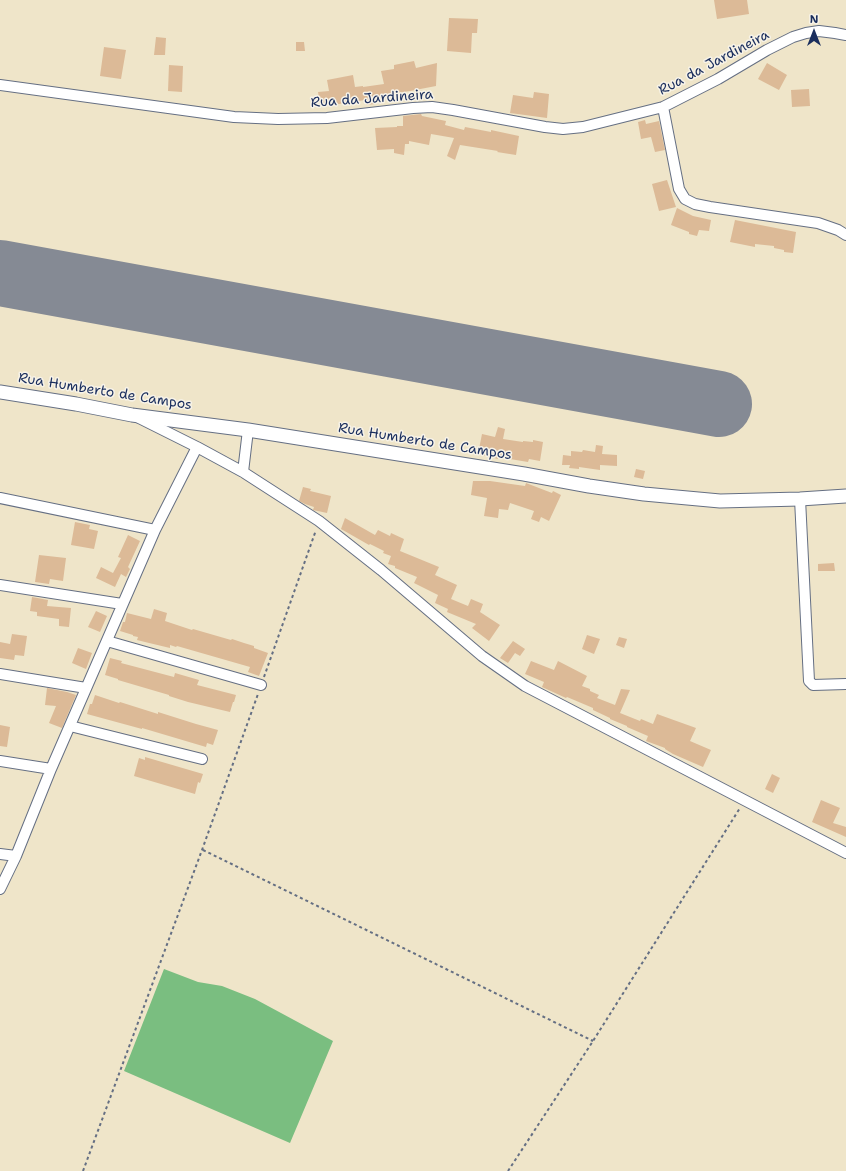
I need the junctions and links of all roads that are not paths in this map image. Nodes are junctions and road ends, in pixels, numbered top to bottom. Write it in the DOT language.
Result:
graph roads {
  1 [pos="846,35"];
  2 [pos="0,85"];
  3 [pos="663,107"];
  4 [pos="846,235"];
  5 [pos="0,392"];
  6 [pos="132,415"];
  7 [pos="248,430"];
  8 [pos="197,447"];
  9 [pos="243,472"];
  10 [pos="846,496"];
  11 [pos="0,498"];
  12 [pos="800,499"];
  13 [pos="155,530"];
  14 [pos="0,585"];
  15 [pos="122,604"];
  16 [pos="107,641"];
  17 [pos="0,674"];
  18 [pos="846,684"];
  19 [pos="261,685"];
  20 [pos="86,688"];
  21 [pos="70,726"];
  22 [pos="202,759"];
  23 [pos="0,761"];
  24 [pos="50,769"];
  25 [pos="846,853"];
  26 [pos="0,854"];
  27 [pos="16,856"];
  28 [pos="0,889"];
  1 -- 3 [label="street, Rua da Jardineira"];
  2 -- 3 [label="street, Rua da Jardineira"];
  3 -- 4 [label="street"];
  5 -- 6 [label="street, Rua Humberto de Campos"];
  6 -- 7 [label="street, Rua Humberto de Campos"];
  6 -- 8 [label="street"];
  7 -- 9 [label="street"];
  7 -- 12 [label="street, Rua Humberto de Campos"];
  8 -- 9 [label="street"];
  8 -- 13 [label="street"];
  9 -- 25 [label="street"];
  10 -- 12 [label="street, Rua Humberto de Campos"];
  11 -- 13 [label="street"];
  12 -- 18 [label="street"];
  13 -- 15 [label="street"];
  14 -- 15 [label="street"];
  15 -- 16 [label="street"];
  16 -- 19 [label="street"];
  16 -- 20 [label="street"];
  17 -- 20 [label="street"];
  20 -- 21 [label="street"];
  21 -- 22 [label="street"];
  21 -- 24 [label="street"];
  23 -- 24 [label="street"];
  24 -- 27 [label="street"];
  26 -- 27 [label="street"];
  27 -- 28 [label="street"];
}
